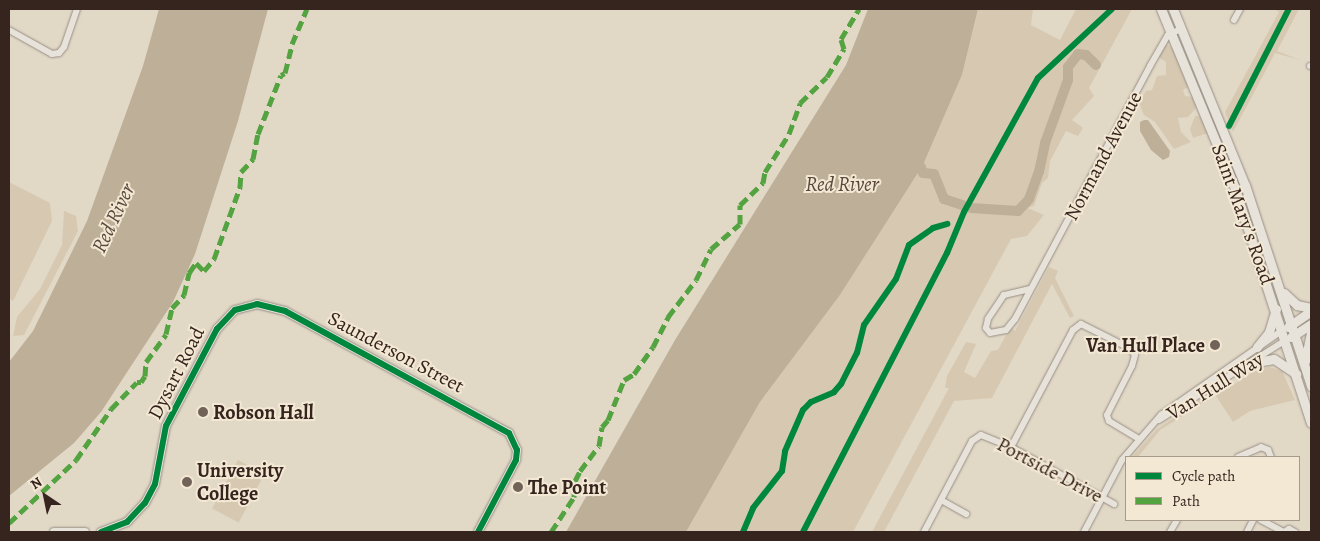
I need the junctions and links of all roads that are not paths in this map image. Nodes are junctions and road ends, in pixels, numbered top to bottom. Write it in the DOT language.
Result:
graph roads {
  1 [pos="77,9"];
  2 [pos="1161,9"];
  3 [pos="1173,9"];
  4 [pos="1240,9"];
  5 [pos="1234,20"];
  6 [pos="1181,29"];
  7 [pos="9,30"];
  8 [pos="1172,33"];
  9 [pos="1030,289"];
  10 [pos="1281,290"];
  11 [pos="247,306"];
  12 [pos="1276,306"];
  13 [pos="1311,310"];
  14 [pos="1292,324"];
  15 [pos="1311,324"];
  16 [pos="1283,330"];
  17 [pos="1311,332"];
  18 [pos="1296,334"];
  19 [pos="1283,342"];
  20 [pos="1257,347"];
  21 [pos="1252,363"];
  22 [pos="1305,363"];
  23 [pos="1221,370"];
  24 [pos="1298,376"];
  25 [pos="1224,380"];
  26 [pos="1311,386"];
  27 [pos="1311,423"];
  28 [pos="1150,426"];
  29 [pos="1139,439"];
  30 [pos="1011,447"];
  31 [pos="1125,456"];
  32 [pos="1125,456"];
  33 [pos="1240,456"];
  34 [pos="1270,456"];
  35 [pos="1102,498"];
  36 [pos="941,500"];
  37 [pos="1114,504"];
  38 [pos="966,514"];
  39 [pos="1176,521"];
  40 [pos="1263,521"];
  41 [pos="54,532"];
  42 [pos="85,532"];
  43 [pos="101,532"];
  44 [pos="478,532"];
  45 [pos="924,532"];
  46 [pos="1084,532"];
  47 [pos="1170,532"];
  48 [pos="1284,532"];
  49 [pos="1295,532"];
  1 -- 7 [label="street"];
  2 -- 8 [label="main road, Saint Mary’s Road"];
  3 -- 6 [label="main road, Saint Mary’s Road"];
  4 -- 5 [label="street"];
  6 -- 8 [label="street"];
  6 -- 10 [label="main road, Saint Mary’s Road"];
  8 -- 9 [label="street, Normand Avenue"];
  8 -- 12 [label="main road, Saint Mary’s Road"];
  9 -- 9 [label="street, Normand Avenue"];
  10 -- 13 [label="main road"];
  10 -- 14 [label="main road, Saint Mary’s Road"];
  11 -- 43 [label="street, Dysart Road"];
  11 -- 44 [label="street, Saunderson Street"];
  12 -- 16 [label="main road, Saint Mary’s Road"];
  12 -- 20 [label="main road"];
  13 -- 14 [label="main road"];
  14 -- 16 [label="main road"];
  14 -- 18 [label="main road, Saint Mary’s Road"];
  15 -- 18 [label="main road"];
  16 -- 19 [label="main road, Saint Mary’s Road"];
  16 -- 20 [label="street, Van Hull Way"];
  17 -- 22 [label="main road"];
  18 -- 19 [label="main road"];
  18 -- 22 [label="main road, Saint Mary’s Road"];
  19 -- 21 [label="street, Van Hull Way"];
  19 -- 24 [label="main road, Saint Mary’s Road"];
  20 -- 23 [label="street, Van Hull Way"];
  21 -- 24 [label="main road"];
  21 -- 25 [label="street, Van Hull Way"];
  22 -- 26 [label="main road, Saint Mary’s Road"];
  23 -- 25 [label="street"];
  23 -- 28 [label="street, Van Hull Way"];
  24 -- 27 [label="main road, Saint Mary’s Road"];
  25 -- 28 [label="street, Van Hull Way"];
  28 -- 29 [label="street, Van Hull Way"];
  29 -- 30 [label="street"];
  29 -- 31 [label="street, Van Hull Way"];
  30 -- 35 [label="street, Portside Drive"];
  30 -- 36 [label="street, Portside Drive"];
  32 -- 35 [label="street, Van Hull Way"];
  33 -- 34 [label="street"];
  35 -- 37 [label="street, Portside Drive"];
  35 -- 46 [label="street, Van Hull Way"];
  36 -- 38 [label="street"];
  36 -- 45 [label="street, Portside Drive"];
  39 -- 47 [label="street"];
  40 -- 48 [label="street"];
  41 -- 42 [label="street"];
  48 -- 49 [label="street"];
}
